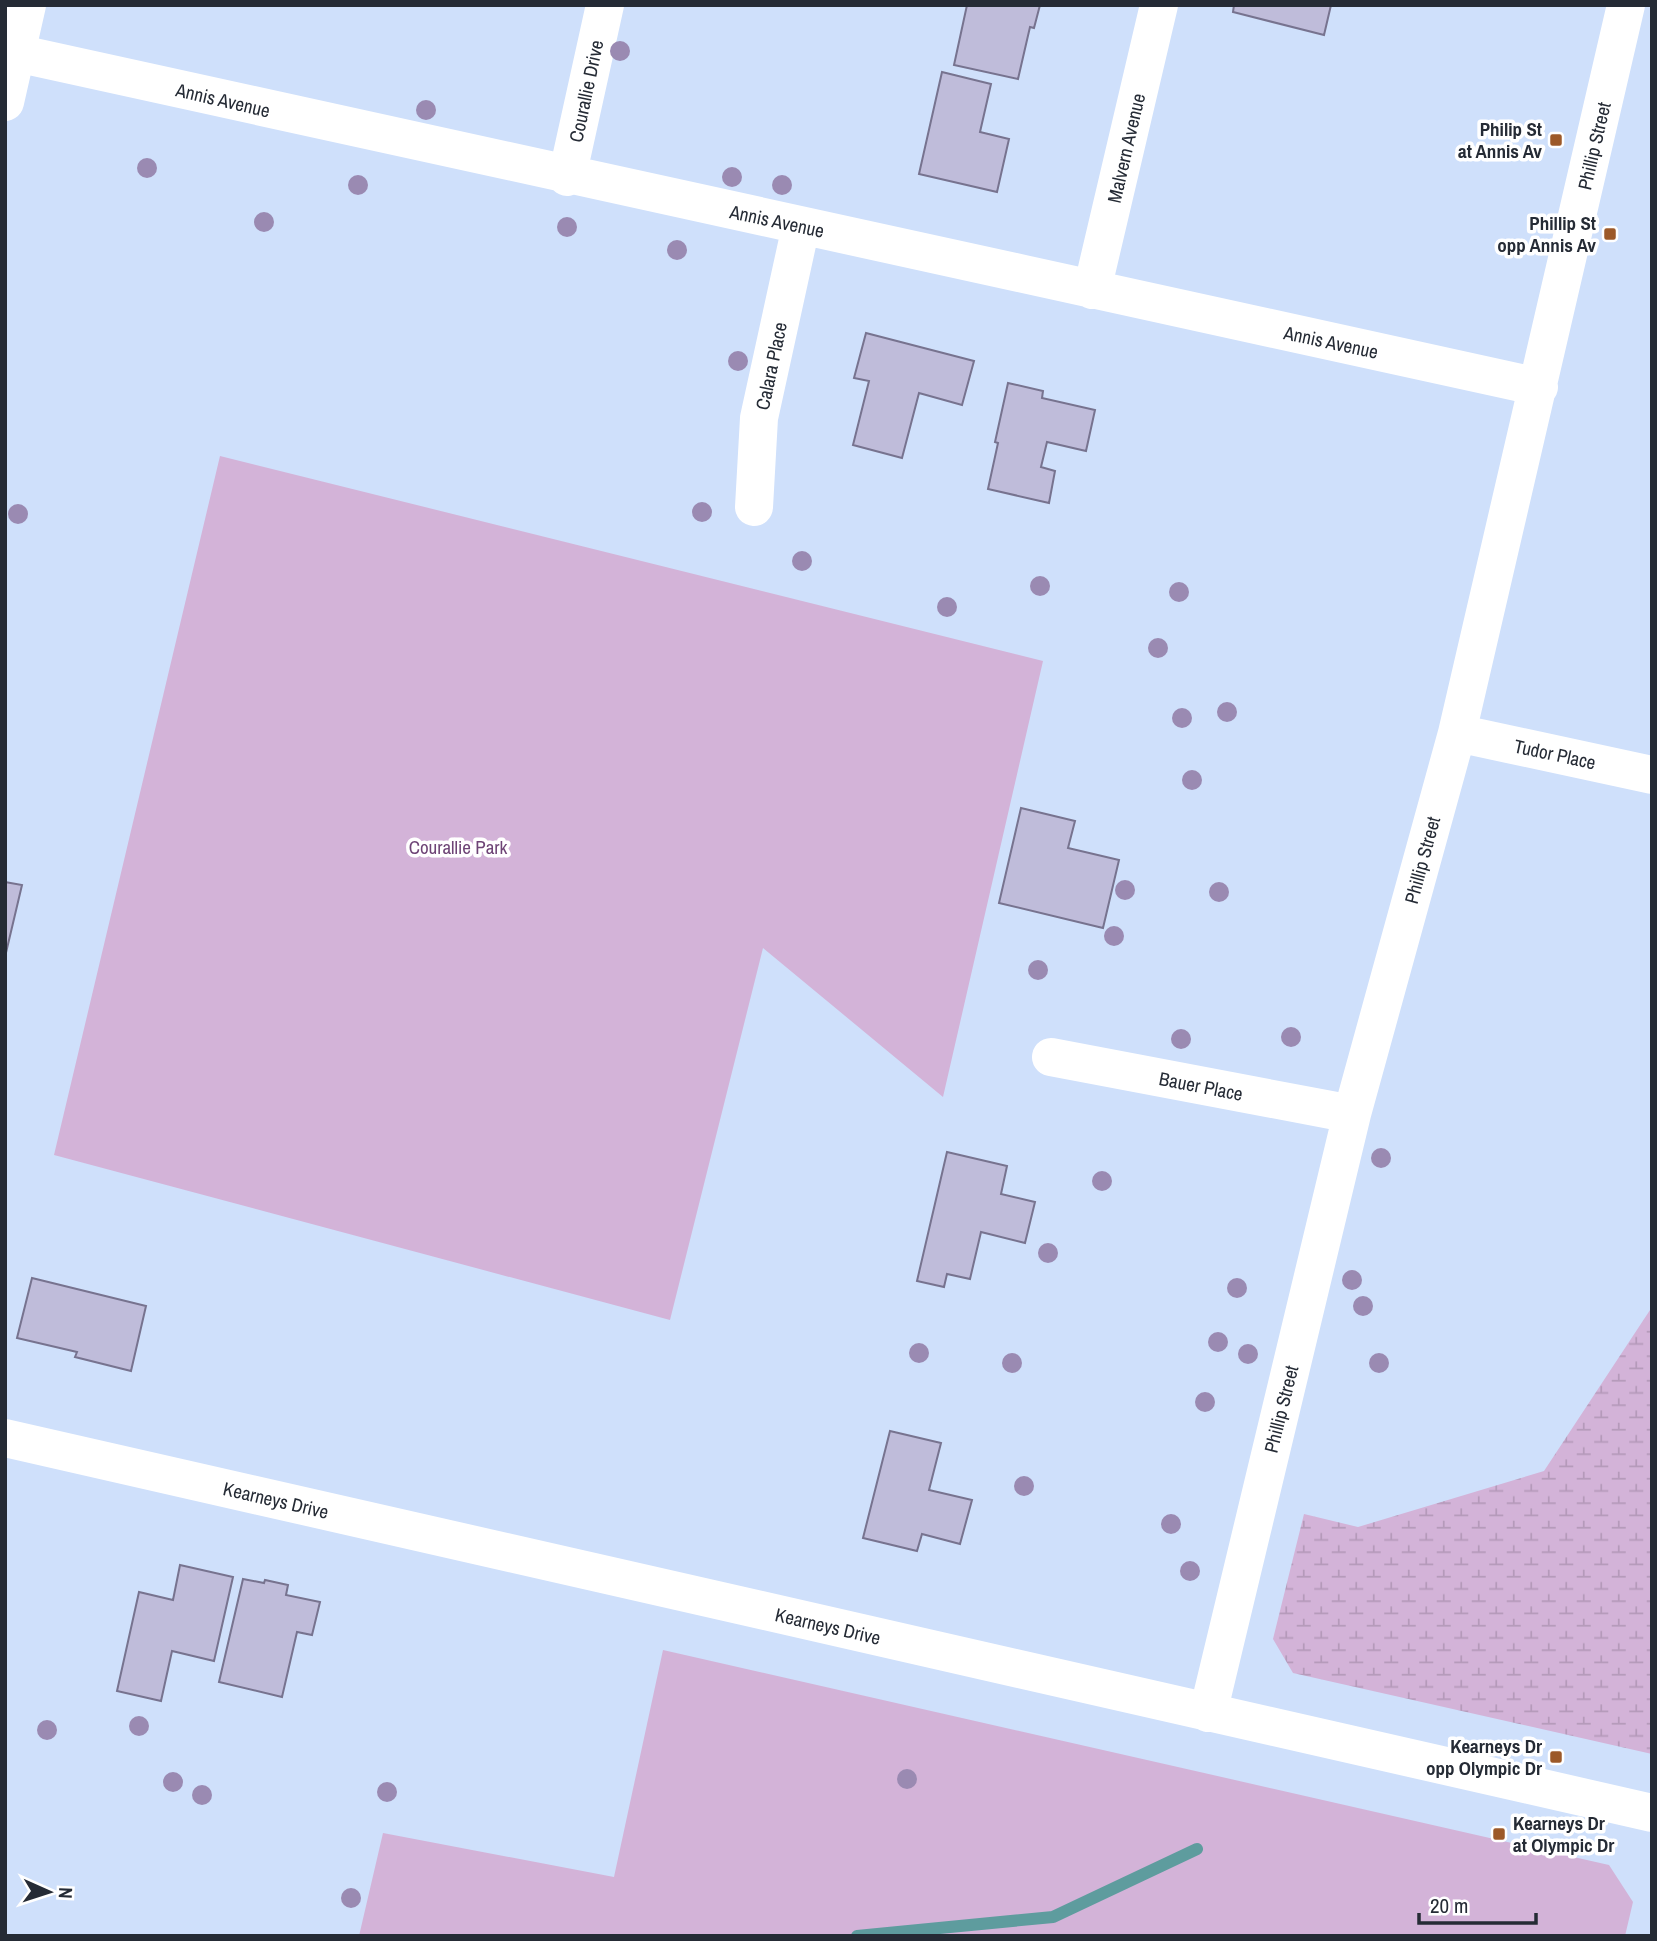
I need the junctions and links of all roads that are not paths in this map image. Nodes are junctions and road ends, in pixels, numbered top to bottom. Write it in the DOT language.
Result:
graph roads {
  1 [pos="27,5"];
  2 [pos="605,5"];
  3 [pos="1159,5"];
  4 [pos="1626,5"];
  5 [pos="16,53"];
  6 [pos="5,102"];
  7 [pos="567,177"];
  8 [pos="801,226"];
  9 [pos="1092,290"];
  10 [pos="1539,387"];
  11 [pos="754,507"];
  12 [pos="1457,733"];
  13 [pos="1652,775"];
  14 [pos="1051,1056"];
  15 [pos="1352,1114"];
  16 [pos="5,1438"];
  17 [pos="1208,1713"];
  18 [pos="1652,1812"];
  1 -- 5 [label="street"];
  2 -- 7 [label="street, Courallie Drive"];
  3 -- 9 [label="street, Malvern Avenue"];
  4 -- 10 [label="street, Phillip Street"];
  5 -- 6 [label="street"];
  5 -- 7 [label="street, Annis Avenue"];
  7 -- 8 [label="street, Annis Avenue"];
  8 -- 9 [label="street, Annis Avenue"];
  8 -- 11 [label="street, Calara Place"];
  9 -- 10 [label="street, Annis Avenue"];
  10 -- 12 [label="street, Phillip Street"];
  12 -- 13 [label="street, Tudor Place"];
  12 -- 15 [label="street, Phillip Street"];
  14 -- 15 [label="street, Bauer Place"];
  15 -- 17 [label="street, Phillip Street"];
  16 -- 17 [label="street, Kearneys Drive"];
  17 -- 18 [label="street, Kearneys Drive"];
}
